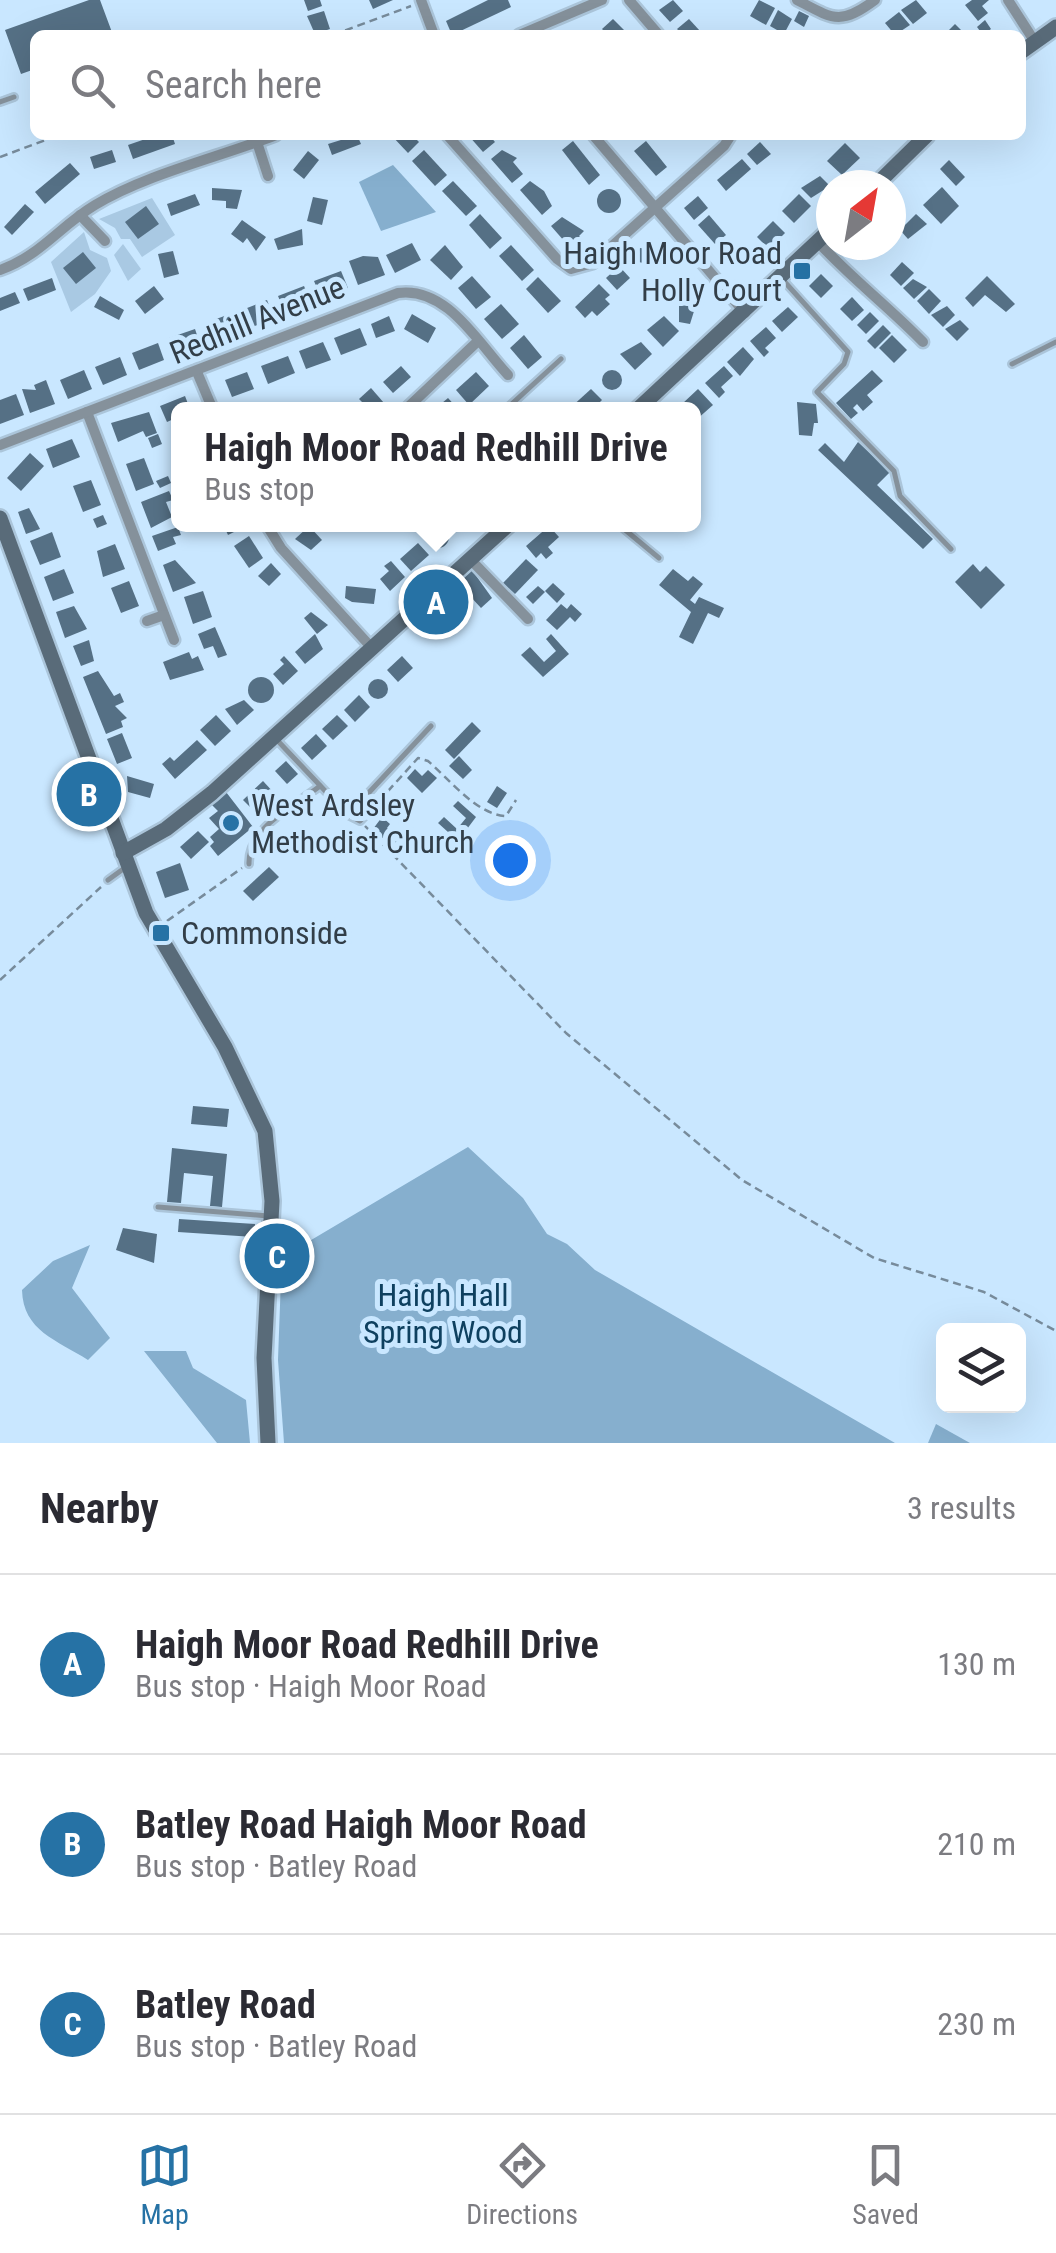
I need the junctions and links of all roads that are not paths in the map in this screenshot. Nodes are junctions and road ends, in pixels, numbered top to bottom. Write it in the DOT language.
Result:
graph roads {
  1 [pos="602,0"];
  2 [pos="629,0"];
  3 [pos="797,0"];
  4 [pos="875,0"];
  5 [pos="1008,0"];
  6 [pos="422,1"];
  7 [pos="837,20"];
  8 [pos="1056,27"];
  9 [pos="432,30"];
  10 [pos="530,30"];
  11 [pos="654,30"];
  12 [pos="838,30"];
  13 [pos="1035,42"];
  14 [pos="1026,48"];
  15 [pos="14,97"];
  16 [pos="0,102"];
  17 [pos="262,140"];
  18 [pos="451,140"];
  19 [pos="597,140"];
  20 [pos="727,140"];
  21 [pos="921,140"];
  22 [pos="257,142"];
  23 [pos="891,170"];
  24 [pos="268,176"];
  25 [pos="656,206"];
  26 [pos="80,215"];
  27 [pos="105,240"];
  28 [pos="816,244"];
  29 [pos="832,260"];
  30 [pos="0,270"];
  31 [pos="781,278"];
  32 [pos="744,313"];
  33 [pos="478,342"];
  34 [pos="923,342"];
  35 [pos="1056,342"];
  36 [pos="561,359"];
  37 [pos="1012,364"];
  38 [pos="197,372"];
  39 [pos="508,375"];
  40 [pos="210,402"];
  41 [pos="414,402"];
  42 [pos="514,402"];
  43 [pos="646,402"];
  44 [pos="87,412"];
  45 [pos="0,445"];
  46 [pos="0,518"];
  47 [pos="276,532"];
  48 [pos="500,532"];
  49 [pos="628,532"];
  50 [pos="951,549"];
  51 [pos="660,558"];
  52 [pos="470,559"];
  53 [pos="164,615"];
  54 [pos="528,619"];
  55 [pos="146,622"];
  56 [pos="174,640"];
  57 [pos="371,648"];
  58 [pos="431,726"];
  59 [pos="274,737"];
  60 [pos="320,786"];
  61 [pos="371,810"];
  62 [pos="348,815"];
  63 [pos="125,859"];
  64 [pos="249,864"];
  65 [pos="108,880"];
  66 [pos="158,1207"];
  67 [pos="271,1216"];
  68 [pos="268,1443"];
  1 -- 10 [label="street"];
  2 -- 11 [label="street"];
  3 -- 7 [label="street"];
  4 -- 7 [label="street"];
  5 -- 13 [label="street"];
  6 -- 9 [label="street"];
  7 -- 12 [label="street"];
  8 -- 13 [label="street"];
  13 -- 14 [label="street"];
  15 -- 16 [label="lane"];
  17 -- 22 [label="street"];
  18 -- 25 [label="street"];
  19 -- 25 [label="street"];
  20 -- 25 [label="street"];
  21 -- 23 [label="street"];
  22 -- 24 [label="street"];
  22 -- 26 [label="street"];
  25 -- 32 [label="street"];
  26 -- 27 [label="street"];
  26 -- 30 [label="street"];
  28 -- 31 [label="street"];
  29 -- 34 [label="street"];
  31 -- 32 [label="street"];
  31 -- 50 [label="lane"];
  32 -- 43 [label="street"];
  33 -- 38 [label="street, Redhill Avenue"];
  33 -- 39 [label="street, Redhill Avenue"];
  33 -- 41 [label="street"];
  35 -- 37 [label="lane"];
  36 -- 42 [label="lane"];
  38 -- 40 [label="street"];
  38 -- 44 [label="street, Redhill Avenue"];
  44 -- 45 [label="street, Redhill Avenue"];
  44 -- 53 [label="street"];
  46 -- 63 [label="street"];
  47 -- 57 [label="street"];
  48 -- 52 [label="street"];
  49 -- 51 [label="lane"];
  52 -- 54 [label="street"];
  52 -- 57 [label="street"];
  53 -- 55 [label="street"];
  53 -- 56 [label="street"];
  57 -- 59 [label="street"];
  58 -- 62 [label="lane"];
  59 -- 60 [label="lane"];
  59 -- 63 [label="street"];
  60 -- 62 [label="lane"];
  60 -- 64 [label="lane"];
  61 -- 62 [label="lane"];
  63 -- 65 [label="lane"];
  63 -- 67 [label="street"];
  66 -- 67 [label="lane"];
  67 -- 68 [label="street"];
}
